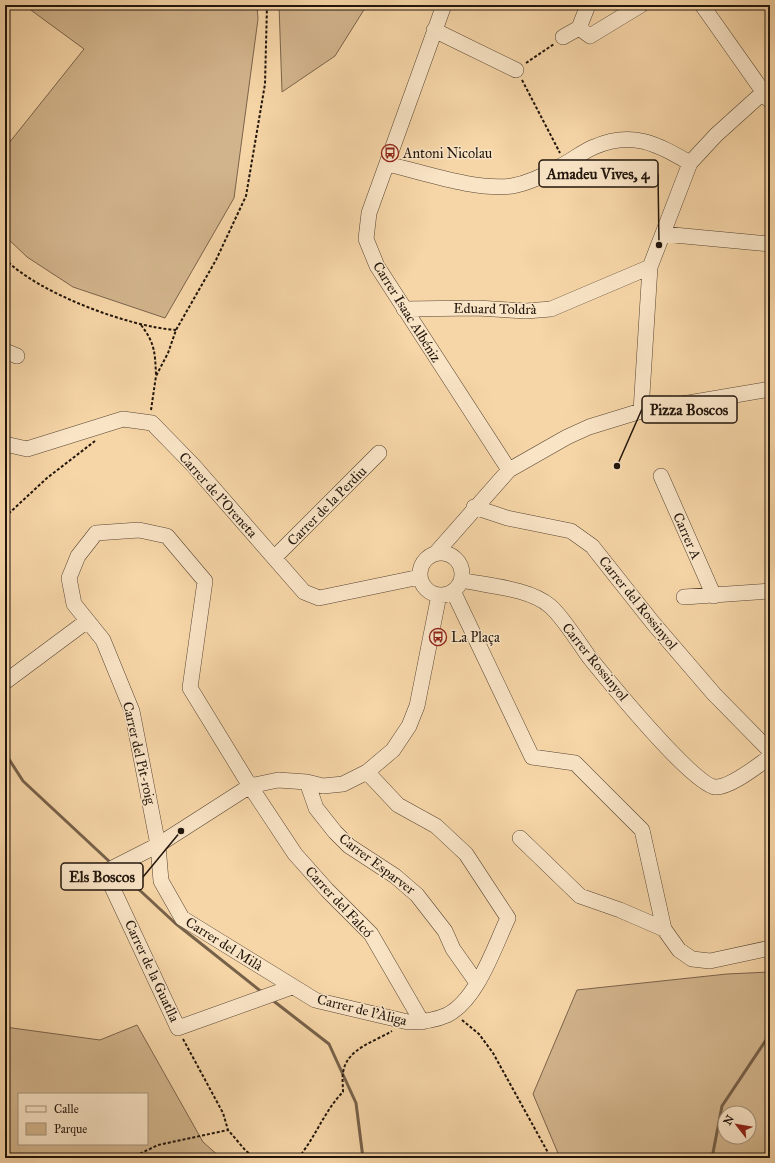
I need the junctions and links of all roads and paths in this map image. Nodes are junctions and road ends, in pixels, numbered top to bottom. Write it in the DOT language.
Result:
graph roads {
  1 [pos="267,5"];
  2 [pos="444,5"];
  3 [pos="588,5"];
  4 [pos="641,5"];
  5 [pos="702,5"];
  6 [pos="579,28"];
  7 [pos="434,30"];
  8 [pos="563,37"];
  9 [pos="516,70"];
  10 [pos="767,98"];
  11 [pos="690,163"];
  12 [pos="387,164"];
  13 [pos="565,164"];
  14 [pos="663,234"];
  15 [pos="770,244"];
  16 [pos="5,259"];
  17 [pos="650,267"];
  18 [pos="404,309"];
  19 [pos="140,324"];
  20 [pos="176,330"];
  21 [pos="156,376"];
  22 [pos="770,389"];
  23 [pos="641,411"];
  24 [pos="152,423"];
  25 [pos="104,426"];
  26 [pos="5,444"];
  27 [pos="379,453"];
  28 [pos="509,470"];
  29 [pos="661,476"];
  30 [pos="474,507"];
  31 [pos="5,517"];
  32 [pos="462,525"];
  33 [pos="435,554"];
  34 [pos="274,558"];
  35 [pos="455,559"];
  36 [pos="420,577"];
  37 [pos="451,589"];
  38 [pos="770,591"];
  39 [pos="714,596"];
  40 [pos="684,597"];
  41 [pos="87,621"];
  42 [pos="5,682"];
  43 [pos="770,751"];
  44 [pos="770,757"];
  45 [pos="367,772"];
  46 [pos="307,782"];
  47 [pos="250,786"];
  48 [pos="520,838"];
  49 [pos="158,845"];
  50 [pos="664,929"];
  51 [pos="770,948"];
  52 [pos="477,983"];
  53 [pos="292,987"];
  54 [pos="452,1011"];
  55 [pos="415,1022"];
  56 [pos="178,1028"];
  57 [pos="228,1130"];
  58 [pos="131,1158"];
  59 [pos="255,1158"];
  60 [pos="298,1158"];
  61 [pos="551,1158"];
  1 -- 20 [label="path"];
  2 -- 7 [label="street, Carrer Isaac Albéniz"];
  3 -- 6 [label="street"];
  4 -- 6 [label="street"];
  5 -- 10 [label="street"];
  6 -- 8 [label="street"];
  7 -- 9 [label="street"];
  7 -- 12 [label="street, Carrer Isaac Albéniz"];
  8 -- 9 [label="path"];
  9 -- 13 [label="path"];
  10 -- 11 [label="street"];
  11 -- 13 [label="street"];
  11 -- 14 [label="street"];
  12 -- 13 [label="street"];
  12 -- 18 [label="street, Carrer Isaac Albéniz"];
  14 -- 15 [label="street"];
  14 -- 17 [label="street"];
  16 -- 19 [label="path"];
  17 -- 18 [label="street, Eduard Toldrà"];
  17 -- 23 [label="street"];
  18 -- 28 [label="street, Carrer Isaac Albéniz"];
  19 -- 20 [label="path"];
  19 -- 21 [label="path"];
  20 -- 21 [label="path"];
  21 -- 24 [label="path"];
  22 -- 23 [label="street"];
  23 -- 28 [label="street"];
  24 -- 25 [label="street"];
  24 -- 34 [label="street, Carrer de l'Oreneta"];
  25 -- 26 [label="street"];
  25 -- 31 [label="path"];
  27 -- 34 [label="street, Carrer de la Perdiu"];
  28 -- 30 [label="street"];
  29 -- 39 [label="street, Carrer A"];
  30 -- 32 [label="street"];
  30 -- 43 [label="street, Carrer del Rossinyol"];
  32 -- 33 [label="street"];
  32 -- 35 [label="street"];
  33 -- 35 [label="street"];
  33 -- 36 [label="street"];
  34 -- 36 [label="street, Carrer de l'Oreneta"];
  35 -- 37 [label="street"];
  36 -- 37 [label="street"];
  37 -- 44 [label="street, Carrer Rossinyol"];
  37 -- 45 [label="street"];
  37 -- 50 [label="street"];
  38 -- 39 [label="street"];
  39 -- 40 [label="street"];
  41 -- 42 [label="street"];
  41 -- 47 [label="street, Carrer del Pit-roig"];
  41 -- 49 [label="street, Carrer del Pit-roig"];
  45 -- 46 [label="street"];
  45 -- 52 [label="street, Carrer de l'Àliga"];
  46 -- 47 [label="street"];
  46 -- 52 [label="street, Carrer Esparver"];
  47 -- 49 [label="street"];
  47 -- 55 [label="street, Carrer del Falcó"];
  48 -- 50 [label="street"];
  49 -- 53 [label="street, Carrer del Milà"];
  49 -- 56 [label="street, Carrer de la Guatlla"];
  50 -- 51 [label="street"];
  52 -- 54 [label="street, Carrer de l'Àliga"];
  53 -- 55 [label="street, Carrer de l'Àliga"];
  53 -- 56 [label="street, Carrer de la Guatlla"];
  54 -- 55 [label="street, Carrer de l'Àliga"];
  54 -- 61 [label="path"];
  55 -- 60 [label="path"];
  56 -- 57 [label="path"];
  57 -- 58 [label="path"];
  57 -- 59 [label="path"];
}
